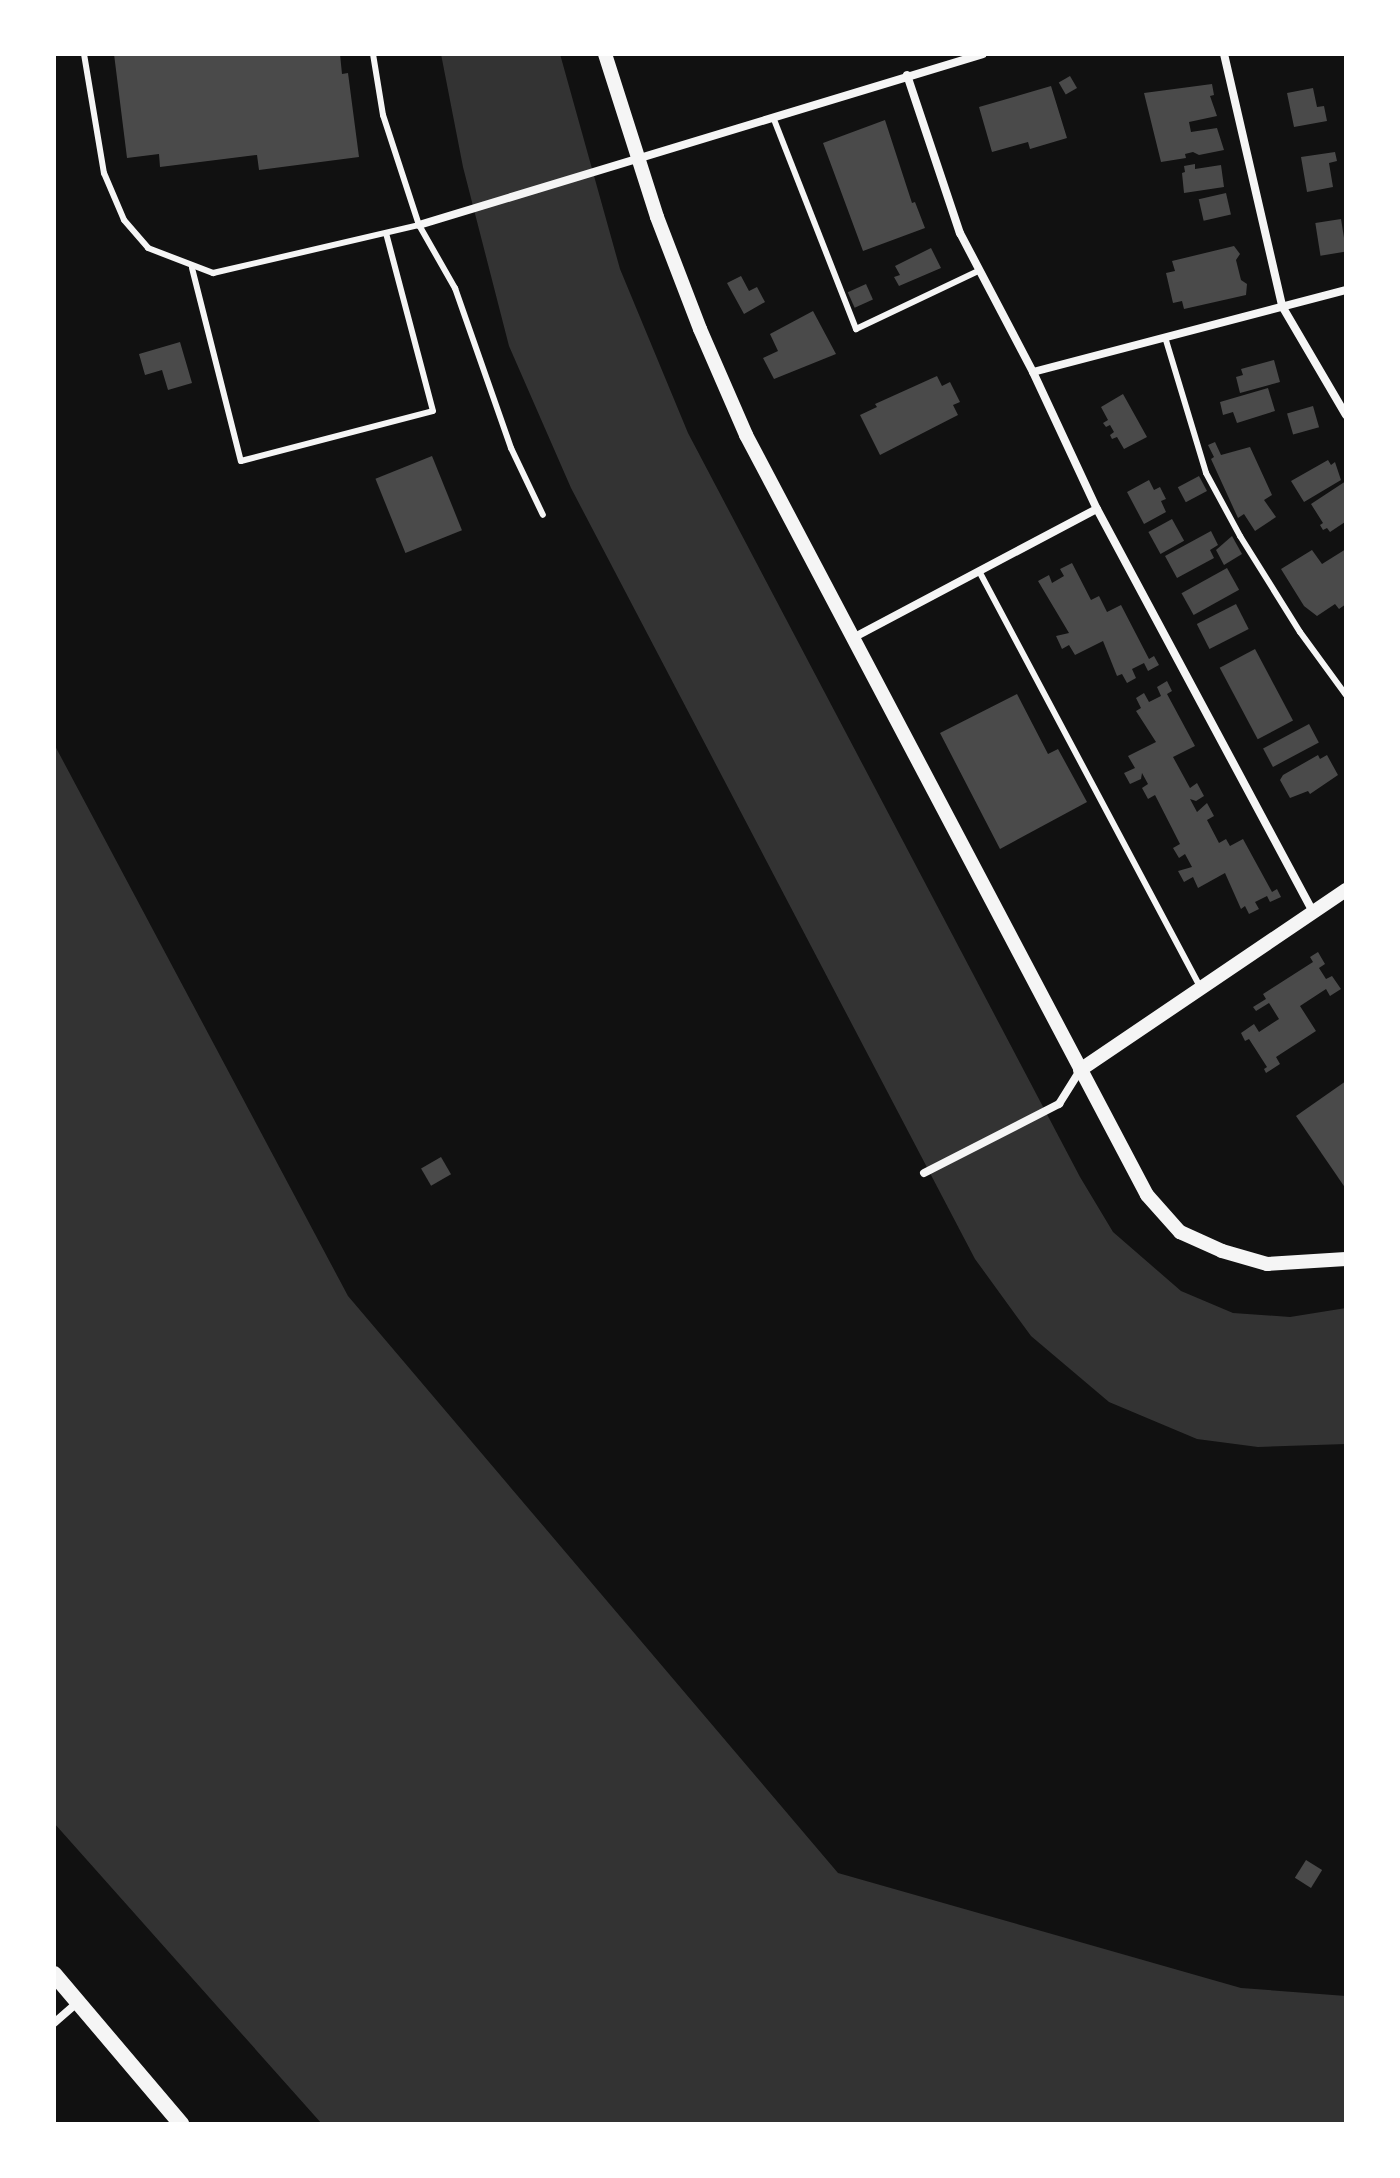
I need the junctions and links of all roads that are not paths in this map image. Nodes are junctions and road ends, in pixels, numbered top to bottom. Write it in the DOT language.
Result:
graph roads {
  1 [pos="84,54"];
  2 [pos="373,54"];
  3 [pos="605,54"];
  4 [pos="983,54"];
  5 [pos="1224,54"];
  6 [pos="907,75"];
  7 [pos="773,117"];
  8 [pos="638,159"];
  9 [pos="419,225"];
  10 [pos="386,233"];
  11 [pos="192,268"];
  12 [pos="980,270"];
  13 [pos="1346,290"];
  14 [pos="1282,306"];
  15 [pos="1165,337"];
  16 [pos="1033,372"];
  17 [pos="1346,415"];
  18 [pos="1097,509"];
  19 [pos="543,515"];
  20 [pos="979,571"];
  21 [pos="851,639"];
  22 [pos="1346,695"];
  23 [pos="1346,890"];
  24 [pos="1313,912"];
  25 [pos="1201,988"];
  26 [pos="1080,1070"];
  27 [pos="924,1173"];
  28 [pos="1346,1259"];
  29 [pos="54,1974"];
  30 [pos="78,2002"];
  31 [pos="54,2023"];
  32 [pos="181,2124"];
  1 -- 11 [label="lane"];
  2 -- 9 [label="lane"];
  3 -- 8 [label="street"];
  4 -- 6 [label="street"];
  5 -- 14 [label="street"];
  6 -- 7 [label="street"];
  6 -- 12 [label="street"];
  7 -- 8 [label="street"];
  7 -- 12 [label="lane"];
  8 -- 9 [label="street"];
  8 -- 21 [label="street"];
  9 -- 10 [label="lane"];
  9 -- 19 [label="lane"];
  10 -- 11 [label="lane"];
  10 -- 11 [label="lane"];
  12 -- 16 [label="street"];
  13 -- 14 [label="street"];
  14 -- 15 [label="street"];
  14 -- 17 [label="street"];
  15 -- 16 [label="street"];
  15 -- 22 [label="lane"];
  16 -- 18 [label="street"];
  18 -- 20 [label="street"];
  18 -- 24 [label="street"];
  20 -- 21 [label="street"];
  20 -- 25 [label="lane"];
  21 -- 26 [label="street"];
  23 -- 24 [label="street"];
  24 -- 25 [label="street"];
  25 -- 26 [label="street"];
  26 -- 27 [label="street"];
  26 -- 28 [label="street"];
  29 -- 30 [label="main road"];
  30 -- 31 [label="street"];
  30 -- 32 [label="main road"];
}
